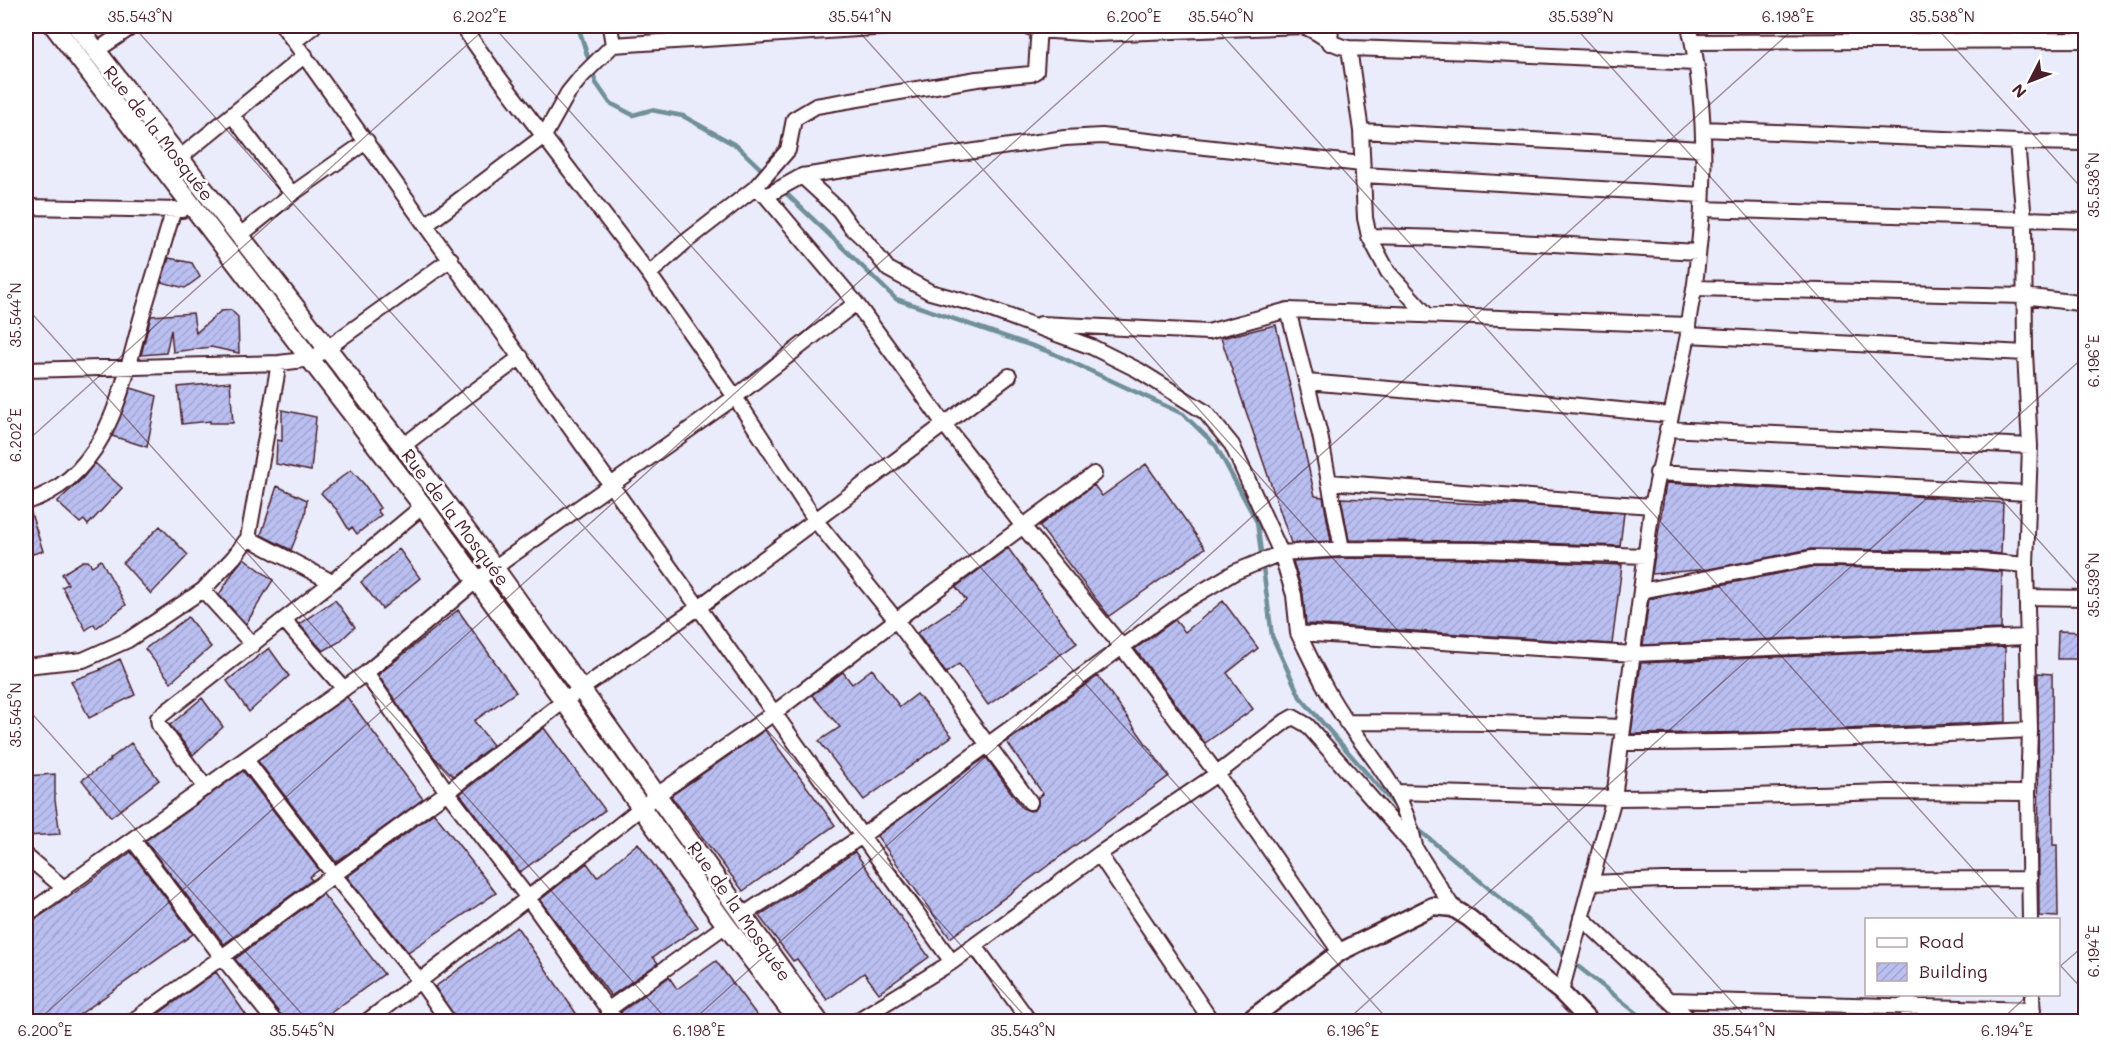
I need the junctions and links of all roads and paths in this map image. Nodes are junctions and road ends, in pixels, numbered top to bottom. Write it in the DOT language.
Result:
graph roads {
  1 [pos="54,26"];
  2 [pos="77,26"];
  3 [pos="133,26"];
  4 [pos="283,26"];
  5 [pos="314,26"];
  6 [pos="462,26"];
  7 [pos="610,26"];
  8 [pos="903,26"];
  9 [pos="1331,26"];
  10 [pos="1689,26"];
  11 [pos="1034,27"];
  12 [pos="2085,40"];
  13 [pos="295,41"];
  14 [pos="1693,42"];
  15 [pos="1330,43"];
  16 [pos="613,45"];
  17 [pos="1349,48"];
  18 [pos="96,51"];
  19 [pos="305,56"];
  20 [pos="1695,63"];
  21 [pos="232,115"];
  22 [pos="1703,129"];
  23 [pos="1361,131"];
  24 [pos="544,136"];
  25 [pos="367,141"];
  26 [pos="2017,142"];
  27 [pos="2085,143"];
  28 [pos="1703,149"];
  29 [pos="172,165"];
  30 [pos="1363,169"];
  31 [pos="802,176"];
  32 [pos="761,192"];
  33 [pos="292,194"];
  34 [pos="1702,202"];
  35 [pos="26,207"];
  36 [pos="174,209"];
  37 [pos="196,211"];
  38 [pos="2024,220"];
  39 [pos="2085,221"];
  40 [pos="426,225"];
  41 [pos="239,236"];
  42 [pos="1369,236"];
  43 [pos="1698,252"];
  44 [pos="451,260"];
  45 [pos="649,274"];
  46 [pos="1694,288"];
  47 [pos="2024,296"];
  48 [pos="856,303"];
  49 [pos="2085,304"];
  50 [pos="1288,310"];
  51 [pos="1427,315"];
  52 [pos="1030,323"];
  53 [pos="1687,330"];
  54 [pos="2025,353"];
  55 [pos="320,354"];
  56 [pos="520,357"];
  57 [pos="279,363"];
  58 [pos="128,366"];
  59 [pos="26,370"];
  60 [pos="1009,376"];
  61 [pos="1307,382"];
  62 [pos="735,397"];
  63 [pos="1669,422"];
  64 [pos="944,424"];
  65 [pos="403,446"];
  66 [pos="2030,446"];
  67 [pos="1658,473"];
  68 [pos="1094,474"];
  69 [pos="1329,482"];
  70 [pos="611,484"];
  71 [pos="2028,493"];
  72 [pos="26,502"];
  73 [pos="423,506"];
  74 [pos="1652,506"];
  75 [pos="816,521"];
  76 [pos="1022,525"];
  77 [pos="248,538"];
  78 [pos="1342,549"];
  79 [pos="1281,553"];
  80 [pos="1646,556"];
  81 [pos="2026,565"];
  82 [pos="495,569"];
  83 [pos="477,580"];
  84 [pos="332,582"];
  85 [pos="203,590"];
  86 [pos="1641,591"];
  87 [pos="2027,597"];
  88 [pos="2085,598"];
  89 [pos="699,607"];
  90 [pos="284,620"];
  91 [pos="896,620"];
  92 [pos="1298,633"];
  93 [pos="2026,637"];
  94 [pos="254,645"];
  95 [pos="1122,647"];
  96 [pos="1634,654"];
  97 [pos="26,666"];
  98 [pos="366,674"];
  99 [pos="344,689"];
  100 [pos="582,689"];
  101 [pos="564,701"];
  102 [pos="774,713"];
  103 [pos="1346,722"];
  104 [pos="1623,727"];
  105 [pos="2030,730"];
  106 [pos="1622,743"];
  107 [pos="987,745"];
  108 [pos="246,760"];
  109 [pos="1217,774"];
  110 [pos="206,788"];
  111 [pos="447,792"];
  112 [pos="1397,792"];
  113 [pos="2028,793"];
  114 [pos="657,795"];
  115 [pos="1614,798"];
  116 [pos="1030,802"];
  117 [pos="642,807"];
  118 [pos="862,836"];
  119 [pos="133,840"];
  120 [pos="1415,848"];
  121 [pos="1099,854"];
  122 [pos="26,856"];
  123 [pos="334,875"];
  124 [pos="2030,879"];
  125 [pos="1592,883"];
  126 [pos="65,889"];
  127 [pos="528,898"];
  128 [pos="1453,908"];
  129 [pos="26,915"];
  130 [pos="743,915"];
  131 [pos="1581,918"];
  132 [pos="2030,918"];
  133 [pos="726,925"];
  134 [pos="975,946"];
  135 [pos="1340,952"];
  136 [pos="222,957"];
  137 [pos="952,962"];
  138 [pos="420,981"];
  139 [pos="1561,992"];
  140 [pos="2032,996"];
  141 [pos="1670,1000"];
  142 [pos="1909,1000"];
  143 [pos="609,1009"];
  144 [pos="2033,1016"];
  145 [pos="131,1022"];
  146 [pos="275,1022"];
  147 [pos="366,1022"];
  148 [pos="449,1022"];
  149 [pos="617,1022"];
  150 [pos="799,1022"];
  151 [pos="819,1022"];
  152 [pos="855,1022"];
  153 [pos="1030,1022"];
  154 [pos="1212,1022"];
  155 [pos="1247,1022"];
  156 [pos="1590,1022"];
  157 [pos="1692,1022"];
  158 [pos="1908,1022"];
  1 -- 29 [label="main road"];
  2 -- 18 [label="main road, Rue de la Mosquée"];
  3 -- 18 [label="street"];
  4 -- 13 [label="street"];
  5 -- 13 [label="street"];
  6 -- 24 [label="street"];
  7 -- 16 [label="street"];
  8 -- 16 [label="street"];
  9 -- 15 [label="street"];
  10 -- 14 [label="street"];
  11 -- 15 [label="street"];
  11 -- 32 [label="street"];
  12 -- 14 [label="street"];
  13 -- 19 [label="street"];
  14 -- 20 [label="street"];
  15 -- 17 [label="street"];
  16 -- 24 [label="street"];
  17 -- 20 [label="street"];
  17 -- 23 [label="street"];
  18 -- 29 [label="main road, Rue de la Mosquée"];
  19 -- 21 [label="street"];
  19 -- 25 [label="street"];
  20 -- 22 [label="street"];
  21 -- 29 [label="street"];
  21 -- 33 [label="street"];
  22 -- 26 [label="street"];
  22 -- 28 [label="street"];
  23 -- 28 [label="street"];
  23 -- 30 [label="street"];
  24 -- 40 [label="street"];
  24 -- 45 [label="street"];
  25 -- 33 [label="street"];
  25 -- 40 [label="street"];
  26 -- 27 [label="street"];
  26 -- 38 [label="street"];
  28 -- 34 [label="street"];
  29 -- 37 [label="main road"];
  29 -- 41 [label="main road, Rue de la Mosquée"];
  30 -- 31 [label="street"];
  30 -- 34 [label="street"];
  30 -- 42 [label="street"];
  31 -- 32 [label="street"];
  31 -- 52 [label="street"];
  32 -- 45 [label="street"];
  32 -- 48 [label="street"];
  33 -- 41 [label="street"];
  34 -- 38 [label="street"];
  34 -- 43 [label="street"];
  35 -- 36 [label="street"];
  36 -- 37 [label="street"];
  36 -- 58 [label="street"];
  37 -- 55 [label="main road"];
  38 -- 39 [label="street"];
  38 -- 47 [label="street"];
  40 -- 44 [label="street"];
  41 -- 55 [label="main road, Rue de la Mosquée"];
  42 -- 43 [label="street"];
  42 -- 51 [label="street"];
  43 -- 46 [label="street"];
  44 -- 55 [label="street"];
  44 -- 56 [label="street"];
  45 -- 62 [label="street"];
  46 -- 47 [label="street"];
  46 -- 53 [label="street"];
  47 -- 49 [label="street"];
  47 -- 54 [label="street"];
  48 -- 62 [label="street"];
  48 -- 64 [label="street"];
  50 -- 51 [label="street"];
  50 -- 52 [label="street"];
  50 -- 61 [label="street"];
  51 -- 53 [label="street"];
  52 -- 79 [label="street"];
  53 -- 54 [label="street"];
  53 -- 63 [label="street"];
  54 -- 66 [label="street"];
  55 -- 57 [label="street"];
  55 -- 65 [label="main road, Rue de la Mosquée"];
  55 -- 73 [label="main road"];
  56 -- 65 [label="street"];
  56 -- 70 [label="street"];
  57 -- 58 [label="street"];
  57 -- 77 [label="street"];
  58 -- 59 [label="street"];
  58 -- 72 [label="street"];
  60 -- 64 [label="street"];
  61 -- 63 [label="street"];
  61 -- 69 [label="street"];
  62 -- 70 [label="street"];
  62 -- 75 [label="street"];
  63 -- 66 [label="street"];
  63 -- 67 [label="street"];
  64 -- 75 [label="street"];
  64 -- 76 [label="street"];
  65 -- 82 [label="main road, Rue de la Mosquée"];
  66 -- 71 [label="street"];
  67 -- 71 [label="street"];
  67 -- 74 [label="street"];
  68 -- 76 [label="street"];
  69 -- 74 [label="street"];
  69 -- 78 [label="street"];
  70 -- 82 [label="street"];
  70 -- 89 [label="street"];
  71 -- 81 [label="street"];
  73 -- 83 [label="main road"];
  73 -- 84 [label="street"];
  74 -- 80 [label="street"];
  75 -- 89 [label="street"];
  75 -- 91 [label="street"];
  76 -- 91 [label="street"];
  76 -- 95 [label="street"];
  77 -- 84 [label="street"];
  77 -- 85 [label="street"];
  78 -- 79 [label="street"];
  78 -- 80 [label="street"];
  79 -- 92 [label="street"];
  79 -- 95 [label="street"];
  80 -- 86 [label="street"];
  81 -- 86 [label="street"];
  81 -- 87 [label="street"];
  82 -- 83 [label="street"];
  82 -- 100 [label="main road, Rue de la Mosquée"];
  83 -- 98 [label="street"];
  83 -- 101 [label="main road"];
  84 -- 90 [label="street"];
  85 -- 94 [label="street"];
  85 -- 97 [label="street"];
  86 -- 96 [label="street"];
  87 -- 88 [label="street"];
  87 -- 93 [label="street"];
  89 -- 100 [label="street"];
  89 -- 102 [label="street"];
  90 -- 94 [label="street"];
  90 -- 99 [label="street"];
  91 -- 102 [label="street"];
  91 -- 107 [label="street"];
  92 -- 96 [label="street"];
  92 -- 103 [label="street"];
  93 -- 96 [label="street"];
  93 -- 105 [label="street"];
  94 -- 110 [label="street"];
  95 -- 107 [label="street"];
  95 -- 109 [label="street"];
  96 -- 104 [label="street"];
  98 -- 99 [label="street"];
  98 -- 111 [label="street"];
  99 -- 108 [label="street"];
  100 -- 101 [label="street"];
  100 -- 114 [label="main road, Rue de la Mosquée"];
  101 -- 111 [label="street"];
  101 -- 117 [label="main road"];
  102 -- 114 [label="street"];
  102 -- 118 [label="street"];
  103 -- 104 [label="street"];
  103 -- 112 [label="street"];
  104 -- 106 [label="street"];
  105 -- 106 [label="street"];
  105 -- 113 [label="street"];
  106 -- 115 [label="street"];
  107 -- 116 [label="street"];
  107 -- 118 [label="street"];
  108 -- 110 [label="street"];
  108 -- 123 [label="street"];
  109 -- 120 [label="street"];
  109 -- 121 [label="street"];
  109 -- 135 [label="street"];
  110 -- 119 [label="street"];
  111 -- 123 [label="street"];
  111 -- 127 [label="street"];
  112 -- 115 [label="street"];
  112 -- 120 [label="street"];
  113 -- 115 [label="street"];
  113 -- 124 [label="street"];
  114 -- 117 [label="street"];
  114 -- 130 [label="main road, Rue de la Mosquée"];
  115 -- 125 [label="street"];
  117 -- 127 [label="street"];
  117 -- 133 [label="main road"];
  118 -- 130 [label="street"];
  118 -- 137 [label="street"];
  119 -- 126 [label="street"];
  119 -- 136 [label="street"];
  120 -- 128 [label="street"];
  121 -- 134 [label="street"];
  121 -- 154 [label="street"];
  122 -- 126 [label="street"];
  123 -- 136 [label="street"];
  123 -- 138 [label="street"];
  124 -- 125 [label="street"];
  124 -- 132 [label="street"];
  125 -- 131 [label="street"];
  126 -- 129 [label="street"];
  127 -- 138 [label="street"];
  127 -- 143 [label="street"];
  128 -- 135 [label="street"];
  128 -- 139 [label="street"];
  130 -- 151 [label="main road, Rue de la Mosquée"];
  131 -- 139 [label="street"];
  131 -- 141 [label="street"];
  133 -- 143 [label="street"];
  133 -- 150 [label="main road"];
  134 -- 137 [label="street"];
  134 -- 153 [label="street"];
  135 -- 155 [label="street"];
  136 -- 145 [label="street"];
  136 -- 146 [label="street"];
  137 -- 152 [label="street"];
  138 -- 147 [label="street"];
  138 -- 148 [label="street"];
  139 -- 156 [label="street"];
  140 -- 144 [label="street"];
  141 -- 142 [label="street"];
  141 -- 157 [label="street"];
  142 -- 144 [label="street"];
  142 -- 158 [label="street"];
  143 -- 149 [label="street"];
}
